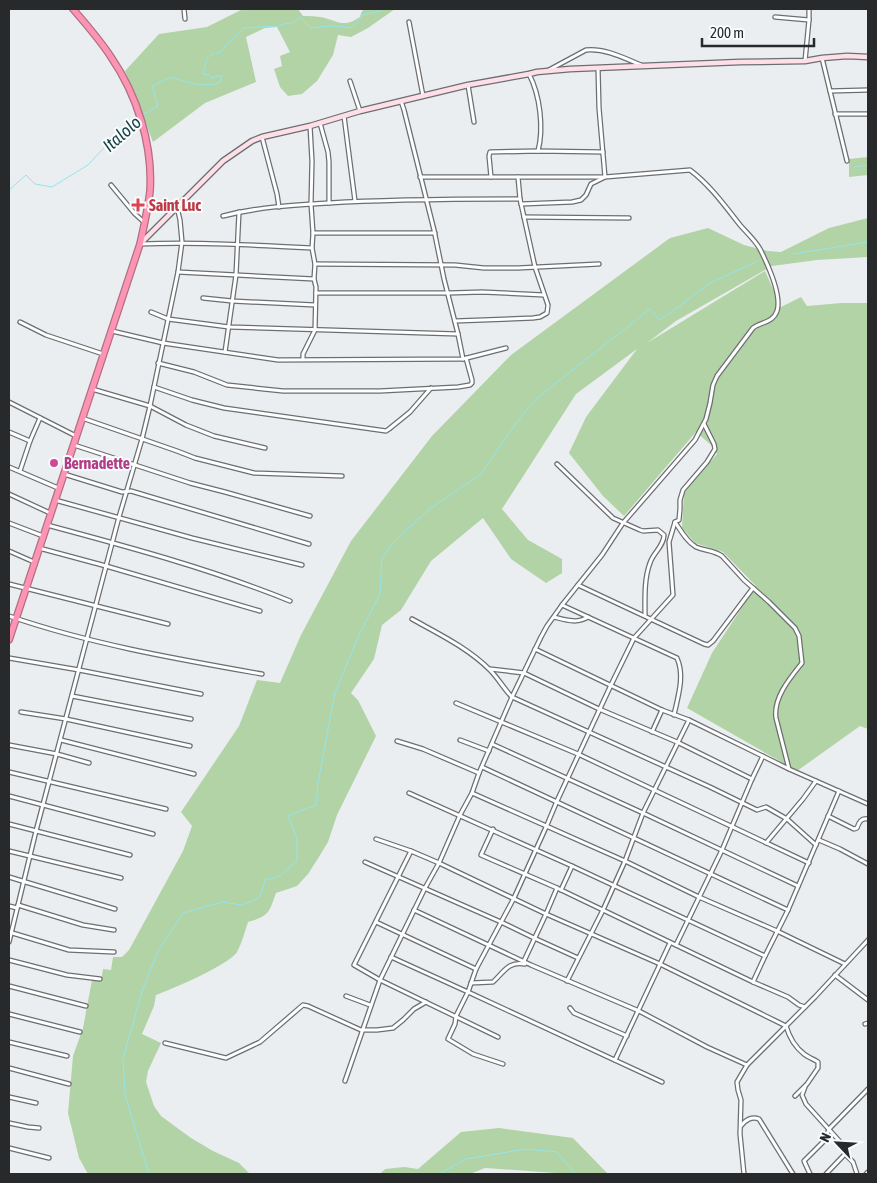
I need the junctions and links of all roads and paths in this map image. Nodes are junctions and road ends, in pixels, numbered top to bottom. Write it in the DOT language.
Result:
graph roads {
  1 [pos="73,9"];
  2 [pos="184,9"];
  3 [pos="809,9"];
  4 [pos="775,17"];
  5 [pos="185,19"];
  6 [pos="809,20"];
  7 [pos="409,22"];
  8 [pos="868,57"];
  9 [pos="822,58"];
  10 [pos="804,61"];
  11 [pos="644,66"];
  12 [pos="598,68"];
  13 [pos="547,71"];
  14 [pos="528,74"];
  15 [pos="350,81"];
  16 [pos="468,85"];
  17 [pos="868,90"];
  18 [pos="830,91"];
  19 [pos="423,96"];
  20 [pos="401,101"];
  21 [pos="360,111"];
  22 [pos="835,114"];
  23 [pos="868,114"];
  24 [pos="344,116"];
  25 [pos="474,122"];
  26 [pos="320,123"];
  27 [pos="310,126"];
  28 [pos="262,137"];
  29 [pos="538,151"];
  30 [pos="603,152"];
  31 [pos="847,161"];
  32 [pos="420,176"];
  33 [pos="491,176"];
  34 [pos="518,176"];
  35 [pos="605,177"];
  36 [pos="111,185"];
  37 [pos="426,198"];
  38 [pos="355,201"];
  39 [pos="521,201"];
  40 [pos="329,203"];
  41 [pos="310,204"];
  42 [pos="279,206"];
  43 [pos="176,207"];
  44 [pos="239,212"];
  45 [pos="223,216"];
  46 [pos="524,217"];
  47 [pos="629,218"];
  48 [pos="145,224"];
  49 [pos="313,233"];
  50 [pos="435,233"];
  51 [pos="182,242"];
  52 [pos="140,244"];
  53 [pos="238,244"];
  54 [pos="312,248"];
  55 [pos="314,264"];
  56 [pos="599,264"];
  57 [pos="441,265"];
  58 [pos="536,267"];
  59 [pos="178,272"];
  60 [pos="236,275"];
  61 [pos="314,278"];
  62 [pos="316,293"];
  63 [pos="449,293"];
  64 [pos="544,295"];
  65 [pos="202,298"];
  66 [pos="232,301"];
  67 [pos="315,305"];
  68 [pos="151,312"];
  69 [pos="168,319"];
  70 [pos="455,321"];
  71 [pos="20,322"];
  72 [pos="229,327"];
  73 [pos="315,330"];
  74 [pos="111,331"];
  75 [pos="458,334"];
  76 [pos="162,343"];
  77 [pos="506,348"];
  78 [pos="225,352"];
  79 [pos="103,354"];
  80 [pos="464,358"];
  81 [pos="303,359"];
  82 [pos="158,363"];
  83 [pos="154,386"];
  84 [pos="92,388"];
  85 [pos="431,388"];
  86 [pos="9,402"];
  87 [pos="150,406"];
  88 [pos="40,418"];
  89 [pos="82,418"];
  90 [pos="704,423"];
  91 [pos="9,432"];
  92 [pos="76,436"];
  93 [pos="142,439"];
  94 [pos="30,441"];
  95 [pos="73,445"];
  96 [pos="264,448"];
  97 [pos="557,464"];
  98 [pos="135,465"];
  99 [pos="9,467"];
  100 [pos="20,471"];
  101 [pos="64,474"];
  102 [pos="342,476"];
  103 [pos="59,488"];
  104 [pos="127,491"];
  105 [pos="9,494"];
  106 [pos="55,500"];
  107 [pos="50,513"];
  108 [pos="310,516"];
  109 [pos="119,517"];
  110 [pos="676,522"];
  111 [pos="9,523"];
  112 [pos="623,523"];
  113 [pos="47,524"];
  114 [pos="43,536"];
  115 [pos="113,542"];
  116 [pos="309,544"];
  117 [pos="39,548"];
  118 [pos="9,551"];
  119 [pos="34,562"];
  120 [pos="302,565"];
  121 [pos="106,566"];
  122 [pos="9,584"];
  123 [pos="578,585"];
  124 [pos="753,588"];
  125 [pos="26,589"];
  126 [pos="290,601"];
  127 [pos="562,605"];
  128 [pos="96,606"];
  129 [pos="260,611"];
  130 [pos="9,616"];
  131 [pos="645,616"];
  132 [pos="554,617"];
  133 [pos="589,617"];
  134 [pos="16,619"];
  135 [pos="412,619"];
  136 [pos="652,619"];
  137 [pos="168,624"];
  138 [pos="634,638"];
  139 [pos="87,639"];
  140 [pos="9,640"];
  141 [pos="535,649"];
  142 [pos="9,658"];
  143 [pos="489,669"];
  144 [pos="79,670"];
  145 [pos="524,673"];
  146 [pos="262,674"];
  147 [pos="611,685"];
  148 [pos="201,694"];
  149 [pos="72,696"];
  150 [pos="512,697"];
  151 [pos="456,703"];
  152 [pos="599,709"];
  153 [pos="662,710"];
  154 [pos="21,712"];
  155 [pos="674,715"];
  156 [pos="191,718"];
  157 [pos="66,719"];
  158 [pos="689,720"];
  159 [pos="502,722"];
  160 [pos="590,732"];
  161 [pos="652,732"];
  162 [pos="60,740"];
  163 [pos="460,740"];
  164 [pos="397,741"];
  165 [pos="677,742"];
  166 [pos="492,744"];
  167 [pos="9,745"];
  168 [pos="190,746"];
  169 [pos="489,751"];
  170 [pos="57,754"];
  171 [pos="578,754"];
  172 [pos="763,756"];
  173 [pos="89,763"];
  174 [pos="482,767"];
  175 [pos="666,767"];
  176 [pos="790,769"];
  177 [pos="9,772"];
  178 [pos="479,773"];
  179 [pos="194,774"];
  180 [pos="752,779"];
  181 [pos="568,780"];
  182 [pos="50,781"];
  183 [pos="816,781"];
  184 [pos="654,790"];
  185 [pos="839,791"];
  186 [pos="409,793"];
  187 [pos="472,793"];
  188 [pos="9,796"];
  189 [pos="557,802"];
  190 [pos="742,803"];
  191 [pos="868,804"];
  192 [pos="43,805"];
  193 [pos="166,809"];
  194 [pos="643,813"];
  195 [pos="460,815"];
  196 [pos="828,816"];
  197 [pos="787,819"];
  198 [pos="868,819"];
  199 [pos="9,824"];
  200 [pos="547,825"];
  201 [pos="731,827"];
  202 [pos="492,830"];
  203 [pos="36,831"];
  204 [pos="153,834"];
  205 [pos="633,838"];
  206 [pos="376,839"];
  207 [pos="819,840"];
  208 [pos="766,844"];
  209 [pos="816,845"];
  210 [pos="536,850"];
  211 [pos="722,850"];
  212 [pos="9,851"];
  213 [pos="410,851"];
  214 [pos="130,855"];
  215 [pos="29,856"];
  216 [pos="625,861"];
  217 [pos="365,862"];
  218 [pos="439,863"];
  219 [pos="809,863"];
  220 [pos="868,864"];
  221 [pos="572,866"];
  222 [pos="525,873"];
  223 [pos="710,873"];
  224 [pos="9,877"];
  225 [pos="397,877"];
  226 [pos="121,878"];
  227 [pos="24,881"];
  228 [pos="614,884"];
  229 [pos="798,886"];
  230 [pos="425,888"];
  231 [pos="559,889"];
  232 [pos="699,897"];
  233 [pos="514,898"];
  234 [pos="9,906"];
  235 [pos="17,907"];
  236 [pos="115,909"];
  237 [pos="414,910"];
  238 [pos="602,910"];
  239 [pos="788,910"];
  240 [pos="546,914"];
  241 [pos="688,920"];
  242 [pos="376,922"];
  243 [pos="501,922"];
  244 [pos="114,930"];
  245 [pos="777,931"];
  246 [pos="10,933"];
  247 [pos="590,934"];
  248 [pos="402,935"];
  249 [pos="534,938"];
  250 [pos="868,940"];
  251 [pos="9,942"];
  252 [pos="670,942"];
  253 [pos="489,945"];
  254 [pos="676,945"];
  255 [pos="114,952"];
  256 [pos="765,956"];
  257 [pos="390,957"];
  258 [pos="578,958"];
  259 [pos="9,960"];
  260 [pos="524,962"];
  261 [pos="660,964"];
  262 [pos="845,964"];
  263 [pos="531,965"];
  264 [pos="476,969"];
  265 [pos="835,975"];
  266 [pos="100,979"];
  267 [pos="380,980"];
  268 [pos="566,981"];
  269 [pos="753,982"];
  270 [pos="471,983"];
  271 [pos="9,986"];
  272 [pos="468,992"];
  273 [pos="346,996"];
  274 [pos="868,1000"];
  275 [pos="426,1002"];
  276 [pos="370,1005"];
  277 [pos="86,1006"];
  278 [pos="805,1007"];
  279 [pos="570,1008"];
  280 [pos="638,1011"];
  281 [pos="9,1014"];
  282 [pos="456,1016"];
  283 [pos="786,1026"];
  284 [pos="362,1030"];
  285 [pos="80,1032"];
  286 [pos="627,1036"];
  287 [pos="498,1037"];
  288 [pos="9,1042"];
  289 [pos="164,1043"];
  290 [pos="67,1056"];
  291 [pos="615,1060"];
  292 [pos="503,1064"];
  293 [pos="747,1065"];
  294 [pos="9,1068"];
  295 [pos="345,1081"];
  296 [pos="662,1082"];
  297 [pos="70,1084"];
  298 [pos="807,1084"];
  299 [pos="868,1089"];
  300 [pos="795,1096"];
  301 [pos="9,1097"];
  302 [pos="36,1102"];
  303 [pos="9,1123"];
  304 [pos="740,1127"];
  305 [pos="39,1128"];
  306 [pos="829,1129"];
  307 [pos="9,1148"];
  308 [pos="845,1154"];
  309 [pos="49,1158"];
  310 [pos="744,1174"];
  311 [pos="793,1174"];
  312 [pos="810,1174"];
  313 [pos="826,1174"];
  314 [pos="857,1174"];
  1 -- 48 [label="highway"];
  2 -- 5 [label="street"];
  3 -- 6 [label="street"];
  4 -- 6 [label="street"];
  6 -- 10 [label="street"];
  7 -- 19 [label="street"];
  8 -- 9 [label="street"];
  9 -- 10 [label="street"];
  9 -- 18 [label="street"];
  10 -- 11 [label="street"];
  11 -- 12 [label="street"];
  11 -- 13 [label="street"];
  12 -- 13 [label="street"];
  12 -- 30 [label="street"];
  13 -- 14 [label="street"];
  14 -- 16 [label="street"];
  14 -- 29 [label="street"];
  15 -- 21 [label="street"];
  16 -- 19 [label="street"];
  16 -- 25 [label="street"];
  17 -- 18 [label="street"];
  18 -- 22 [label="street"];
  19 -- 20 [label="street"];
  20 -- 21 [label="street"];
  20 -- 32 [label="street"];
  21 -- 24 [label="street"];
  22 -- 23 [label="street"];
  22 -- 31 [label="street"];
  24 -- 26 [label="street"];
  24 -- 38 [label="street"];
  26 -- 27 [label="street"];
  26 -- 40 [label="street"];
  27 -- 28 [label="street"];
  27 -- 41 [label="street"];
  28 -- 42 [label="street"];
  28 -- 43 [label="street"];
  29 -- 30 [label="street"];
  29 -- 33 [label="street"];
  30 -- 35 [label="street"];
  32 -- 33 [label="street"];
  32 -- 37 [label="street"];
  33 -- 34 [label="street"];
  34 -- 35 [label="street"];
  34 -- 39 [label="street"];
  35 -- 39 [label="street"];
  35 -- 90 [label="street"];
  36 -- 48 [label="street"];
  37 -- 38 [label="street"];
  37 -- 39 [label="street"];
  37 -- 50 [label="street"];
  38 -- 40 [label="street"];
  39 -- 46 [label="street"];
  40 -- 41 [label="street"];
  41 -- 42 [label="street"];
  41 -- 49 [label="street"];
  42 -- 44 [label="street"];
  43 -- 51 [label="street"];
  43 -- 52 [label="street"];
  44 -- 45 [label="street"];
  44 -- 53 [label="street"];
  46 -- 47 [label="street"];
  46 -- 58 [label="street"];
  48 -- 52 [label="highway"];
  49 -- 50 [label="street"];
  49 -- 54 [label="street"];
  50 -- 57 [label="street"];
  51 -- 52 [label="street"];
  51 -- 53 [label="street"];
  51 -- 59 [label="street"];
  52 -- 74 [label="highway"];
  53 -- 54 [label="street"];
  53 -- 60 [label="street"];
  54 -- 55 [label="street"];
  55 -- 57 [label="street"];
  55 -- 61 [label="street"];
  56 -- 58 [label="street"];
  57 -- 58 [label="street"];
  57 -- 63 [label="street"];
  58 -- 64 [label="street"];
  59 -- 60 [label="street"];
  59 -- 69 [label="street"];
  60 -- 61 [label="street"];
  60 -- 66 [label="street"];
  61 -- 62 [label="street"];
  62 -- 63 [label="street"];
  62 -- 67 [label="street"];
  63 -- 64 [label="street"];
  63 -- 70 [label="street"];
  64 -- 70 [label="street"];
  65 -- 66 [label="street"];
  66 -- 67 [label="street"];
  66 -- 72 [label="street"];
  67 -- 73 [label="street"];
  68 -- 69 [label="street"];
  69 -- 72 [label="street"];
  69 -- 76 [label="street"];
  70 -- 75 [label="street"];
  71 -- 79 [label="street"];
  72 -- 73 [label="street"];
  72 -- 78 [label="street"];
  73 -- 75 [label="street"];
  73 -- 81 [label="street"];
  74 -- 76 [label="street"];
  74 -- 79 [label="highway"];
  75 -- 80 [label="street"];
  76 -- 78 [label="street"];
  76 -- 82 [label="street"];
  77 -- 80 [label="street"];
  78 -- 81 [label="street"];
  79 -- 84 [label="highway"];
  80 -- 81 [label="street"];
  80 -- 85 [label="street"];
  82 -- 83 [label="street"];
  82 -- 85 [label="street"];
  83 -- 85 [label="street"];
  83 -- 87 [label="street"];
  84 -- 87 [label="street"];
  84 -- 89 [label="highway"];
  86 -- 88 [label="street"];
  87 -- 93 [label="street"];
  87 -- 96 [label="street"];
  88 -- 92 [label="street"];
  88 -- 94 [label="street"];
  89 -- 92 [label="highway"];
  89 -- 93 [label="street"];
  90 -- 110 [label="street"];
  90 -- 112 [label="street"];
  91 -- 94 [label="street"];
  92 -- 95 [label="highway"];
  93 -- 98 [label="street"];
  93 -- 102 [label="street"];
  94 -- 100 [label="street"];
  95 -- 98 [label="street"];
  95 -- 101 [label="highway"];
  97 -- 112 [label="street"];
  98 -- 104 [label="street"];
  98 -- 108 [label="street"];
  99 -- 100 [label="street"];
  100 -- 103 [label="street"];
  101 -- 103 [label="highway"];
  101 -- 104 [label="street"];
  103 -- 106 [label="highway"];
  104 -- 109 [label="street"];
  104 -- 116 [label="street"];
  105 -- 107 [label="street"];
  106 -- 107 [label="highway"];
  106 -- 109 [label="street"];
  107 -- 113 [label="highway"];
  109 -- 115 [label="street"];
  109 -- 120 [label="street"];
  110 -- 124 [label="street"];
  110 -- 136 [label="street"];
  111 -- 114 [label="street"];
  112 -- 123 [label="street"];
  112 -- 131 [label="street"];
  113 -- 114 [label="highway"];
  113 -- 115 [label="street"];
  114 -- 117 [label="highway"];
  115 -- 121 [label="street"];
  115 -- 126 [label="street"];
  117 -- 119 [label="highway"];
  117 -- 121 [label="street"];
  118 -- 119 [label="street"];
  119 -- 125 [label="highway"];
  121 -- 128 [label="street"];
  121 -- 129 [label="street"];
  122 -- 125 [label="street"];
  123 -- 127 [label="street"];
  123 -- 131 [label="street"];
  124 -- 136 [label="street"];
  124 -- 176 [label="street"];
  125 -- 128 [label="street"];
  125 -- 134 [label="highway"];
  127 -- 132 [label="street"];
  127 -- 133 [label="street"];
  128 -- 137 [label="street"];
  128 -- 139 [label="street"];
  130 -- 134 [label="street"];
  131 -- 136 [label="street"];
  132 -- 133 [label="street"];
  132 -- 141 [label="street"];
  133 -- 138 [label="street"];
  134 -- 139 [label="street"];
  134 -- 140 [label="highway"];
  135 -- 143 [label="street"];
  136 -- 138 [label="street"];
  138 -- 147 [label="street"];
  138 -- 155 [label="street"];
  139 -- 144 [label="street"];
  139 -- 146 [label="street"];
  141 -- 145 [label="street"];
  141 -- 147 [label="street"];
  142 -- 144 [label="street"];
  143 -- 145 [label="street"];
  143 -- 150 [label="street"];
  144 -- 148 [label="street"];
  144 -- 149 [label="street"];
  145 -- 150 [label="street"];
  145 -- 152 [label="street"];
  147 -- 152 [label="street"];
  147 -- 153 [label="street"];
  149 -- 156 [label="street"];
  149 -- 157 [label="street"];
  150 -- 159 [label="street"];
  150 -- 160 [label="street"];
  151 -- 159 [label="street"];
  152 -- 160 [label="street"];
  152 -- 161 [label="street"];
  153 -- 155 [label="street"];
  153 -- 161 [label="street"];
  154 -- 157 [label="street"];
  155 -- 158 [label="street"];
  157 -- 162 [label="street"];
  157 -- 168 [label="street"];
  158 -- 165 [label="street"];
  158 -- 172 [label="street"];
  159 -- 166 [label="street"];
  159 -- 171 [label="street"];
  160 -- 171 [label="street"];
  160 -- 175 [label="street"];
  161 -- 165 [label="street"];
  162 -- 170 [label="street"];
  162 -- 179 [label="street"];
  163 -- 169 [label="street"];
  164 -- 178 [label="street"];
  165 -- 175 [label="street"];
  165 -- 180 [label="street"];
  166 -- 169 [label="street"];
  166 -- 181 [label="street"];
  167 -- 170 [label="street"];
  169 -- 174 [label="street"];
  170 -- 173 [label="street"];
  170 -- 182 [label="street"];
  171 -- 181 [label="street"];
  171 -- 184 [label="street"];
  172 -- 176 [label="street"];
  172 -- 180 [label="street"];
  174 -- 178 [label="street"];
  174 -- 189 [label="street"];
  175 -- 184 [label="street"];
  175 -- 190 [label="street"];
  176 -- 183 [label="street"];
  177 -- 182 [label="street"];
  178 -- 187 [label="street"];
  180 -- 190 [label="street"];
  181 -- 189 [label="street"];
  181 -- 194 [label="street"];
  182 -- 192 [label="street"];
  182 -- 193 [label="street"];
  183 -- 185 [label="street"];
  183 -- 197 [label="street"];
  184 -- 194 [label="street"];
  184 -- 201 [label="street"];
  185 -- 191 [label="street"];
  185 -- 196 [label="street"];
  186 -- 195 [label="street"];
  187 -- 195 [label="street"];
  187 -- 200 [label="street"];
  188 -- 192 [label="street"];
  189 -- 200 [label="street"];
  189 -- 205 [label="street"];
  190 -- 197 [label="street"];
  190 -- 201 [label="street"];
  192 -- 203 [label="street"];
  192 -- 204 [label="street"];
  194 -- 205 [label="street"];
  194 -- 211 [label="street"];
  195 -- 202 [label="street"];
  195 -- 218 [label="street"];
  196 -- 198 [label="street"];
  196 -- 207 [label="street"];
  197 -- 208 [label="street"];
  197 -- 209 [label="street"];
  199 -- 203 [label="street"];
  200 -- 210 [label="street"];
  200 -- 216 [label="street"];
  201 -- 208 [label="street"];
  201 -- 211 [label="street"];
  202 -- 210 [label="street"];
  202 -- 222 [label="street"];
  203 -- 214 [label="street"];
  203 -- 215 [label="street"];
  205 -- 216 [label="street"];
  205 -- 223 [label="street"];
  206 -- 213 [label="street"];
  207 -- 209 [label="street"];
  207 -- 220 [label="street"];
  208 -- 219 [label="street"];
  209 -- 219 [label="street"];
  210 -- 221 [label="street"];
  210 -- 222 [label="street"];
  211 -- 223 [label="street"];
  211 -- 229 [label="street"];
  212 -- 215 [label="street"];
  213 -- 218 [label="street"];
  213 -- 225 [label="street"];
  215 -- 226 [label="street"];
  215 -- 227 [label="street"];
  216 -- 228 [label="street"];
  216 -- 232 [label="street"];
  217 -- 225 [label="street"];
  218 -- 230 [label="street"];
  218 -- 233 [label="street"];
  219 -- 229 [label="street"];
  221 -- 228 [label="street"];
  221 -- 231 [label="street"];
  222 -- 231 [label="street"];
  222 -- 233 [label="street"];
  223 -- 232 [label="street"];
  223 -- 239 [label="street"];
  224 -- 227 [label="street"];
  225 -- 230 [label="street"];
  225 -- 242 [label="street"];
  227 -- 235 [label="street"];
  227 -- 236 [label="street"];
  228 -- 238 [label="street"];
  228 -- 241 [label="street"];
  229 -- 239 [label="street"];
  230 -- 237 [label="street"];
  230 -- 243 [label="street"];
  231 -- 238 [label="street"];
  231 -- 240 [label="street"];
  232 -- 241 [label="street"];
  232 -- 245 [label="street"];
  233 -- 240 [label="street"];
  233 -- 243 [label="street"];
  234 -- 235 [label="street"];
  235 -- 244 [label="street"];
  235 -- 246 [label="street"];
  237 -- 248 [label="street"];
  237 -- 253 [label="street"];
  238 -- 247 [label="street"];
  238 -- 252 [label="street"];
  239 -- 245 [label="street"];
  240 -- 247 [label="street"];
  240 -- 249 [label="street"];
  241 -- 254 [label="street"];
  241 -- 256 [label="street"];
  242 -- 248 [label="street"];
  242 -- 267 [label="street"];
  243 -- 249 [label="street"];
  243 -- 253 [label="street"];
  245 -- 256 [label="street"];
  245 -- 262 [label="street"];
  246 -- 251 [label="street"];
  246 -- 255 [label="street"];
  247 -- 258 [label="street"];
  247 -- 261 [label="street"];
  248 -- 257 [label="street"];
  248 -- 264 [label="street"];
  249 -- 258 [label="street"];
  249 -- 260 [label="street"];
  250 -- 262 [label="street"];
  252 -- 254 [label="street"];
  252 -- 261 [label="street"];
  253 -- 260 [label="street"];
  253 -- 264 [label="street"];
  254 -- 269 [label="street"];
  256 -- 269 [label="street"];
  257 -- 267 [label="street"];
  257 -- 272 [label="street"];
  258 -- 268 [label="street"];
  259 -- 266 [label="street"];
  260 -- 263 [label="street"];
  261 -- 280 [label="street"];
  261 -- 283 [label="street"];
  262 -- 265 [label="street"];
  263 -- 268 [label="street"];
  263 -- 270 [label="street"];
  264 -- 270 [label="street"];
  265 -- 274 [label="street"];
  265 -- 278 [label="street"];
  267 -- 275 [label="street"];
  267 -- 276 [label="street"];
  268 -- 280 [label="street"];
  269 -- 278 [label="street"];
  270 -- 272 [label="street"];
  271 -- 277 [label="street"];
  272 -- 282 [label="street"];
  272 -- 291 [label="street"];
  273 -- 276 [label="street"];
  275 -- 282 [label="street"];
  275 -- 284 [label="street"];
  276 -- 284 [label="street"];
  278 -- 283 [label="street"];
  279 -- 286 [label="street"];
  280 -- 286 [label="street"];
  280 -- 293 [label="street"];
  281 -- 285 [label="street"];
  282 -- 287 [label="street"];
  282 -- 292 [label="street"];
  283 -- 293 [label="street"];
  283 -- 298 [label="street"];
  284 -- 289 [label="street"];
  284 -- 295 [label="street"];
  286 -- 291 [label="street"];
  288 -- 290 [label="street"];
  291 -- 296 [label="street"];
  293 -- 304 [label="street"];
  294 -- 297 [label="street"];
  298 -- 300 [label="street"];
  298 -- 306 [label="street"];
  299 -- 306 [label="street"];
  301 -- 302 [label="street"];
  303 -- 305 [label="street"];
  304 -- 310 [label="street"];
  304 -- 311 [label="street"];
  306 -- 308 [label="street"];
  306 -- 312 [label="street"];
  307 -- 309 [label="street"];
  308 -- 313 [label="street"];
  308 -- 314 [label="street"];
}
